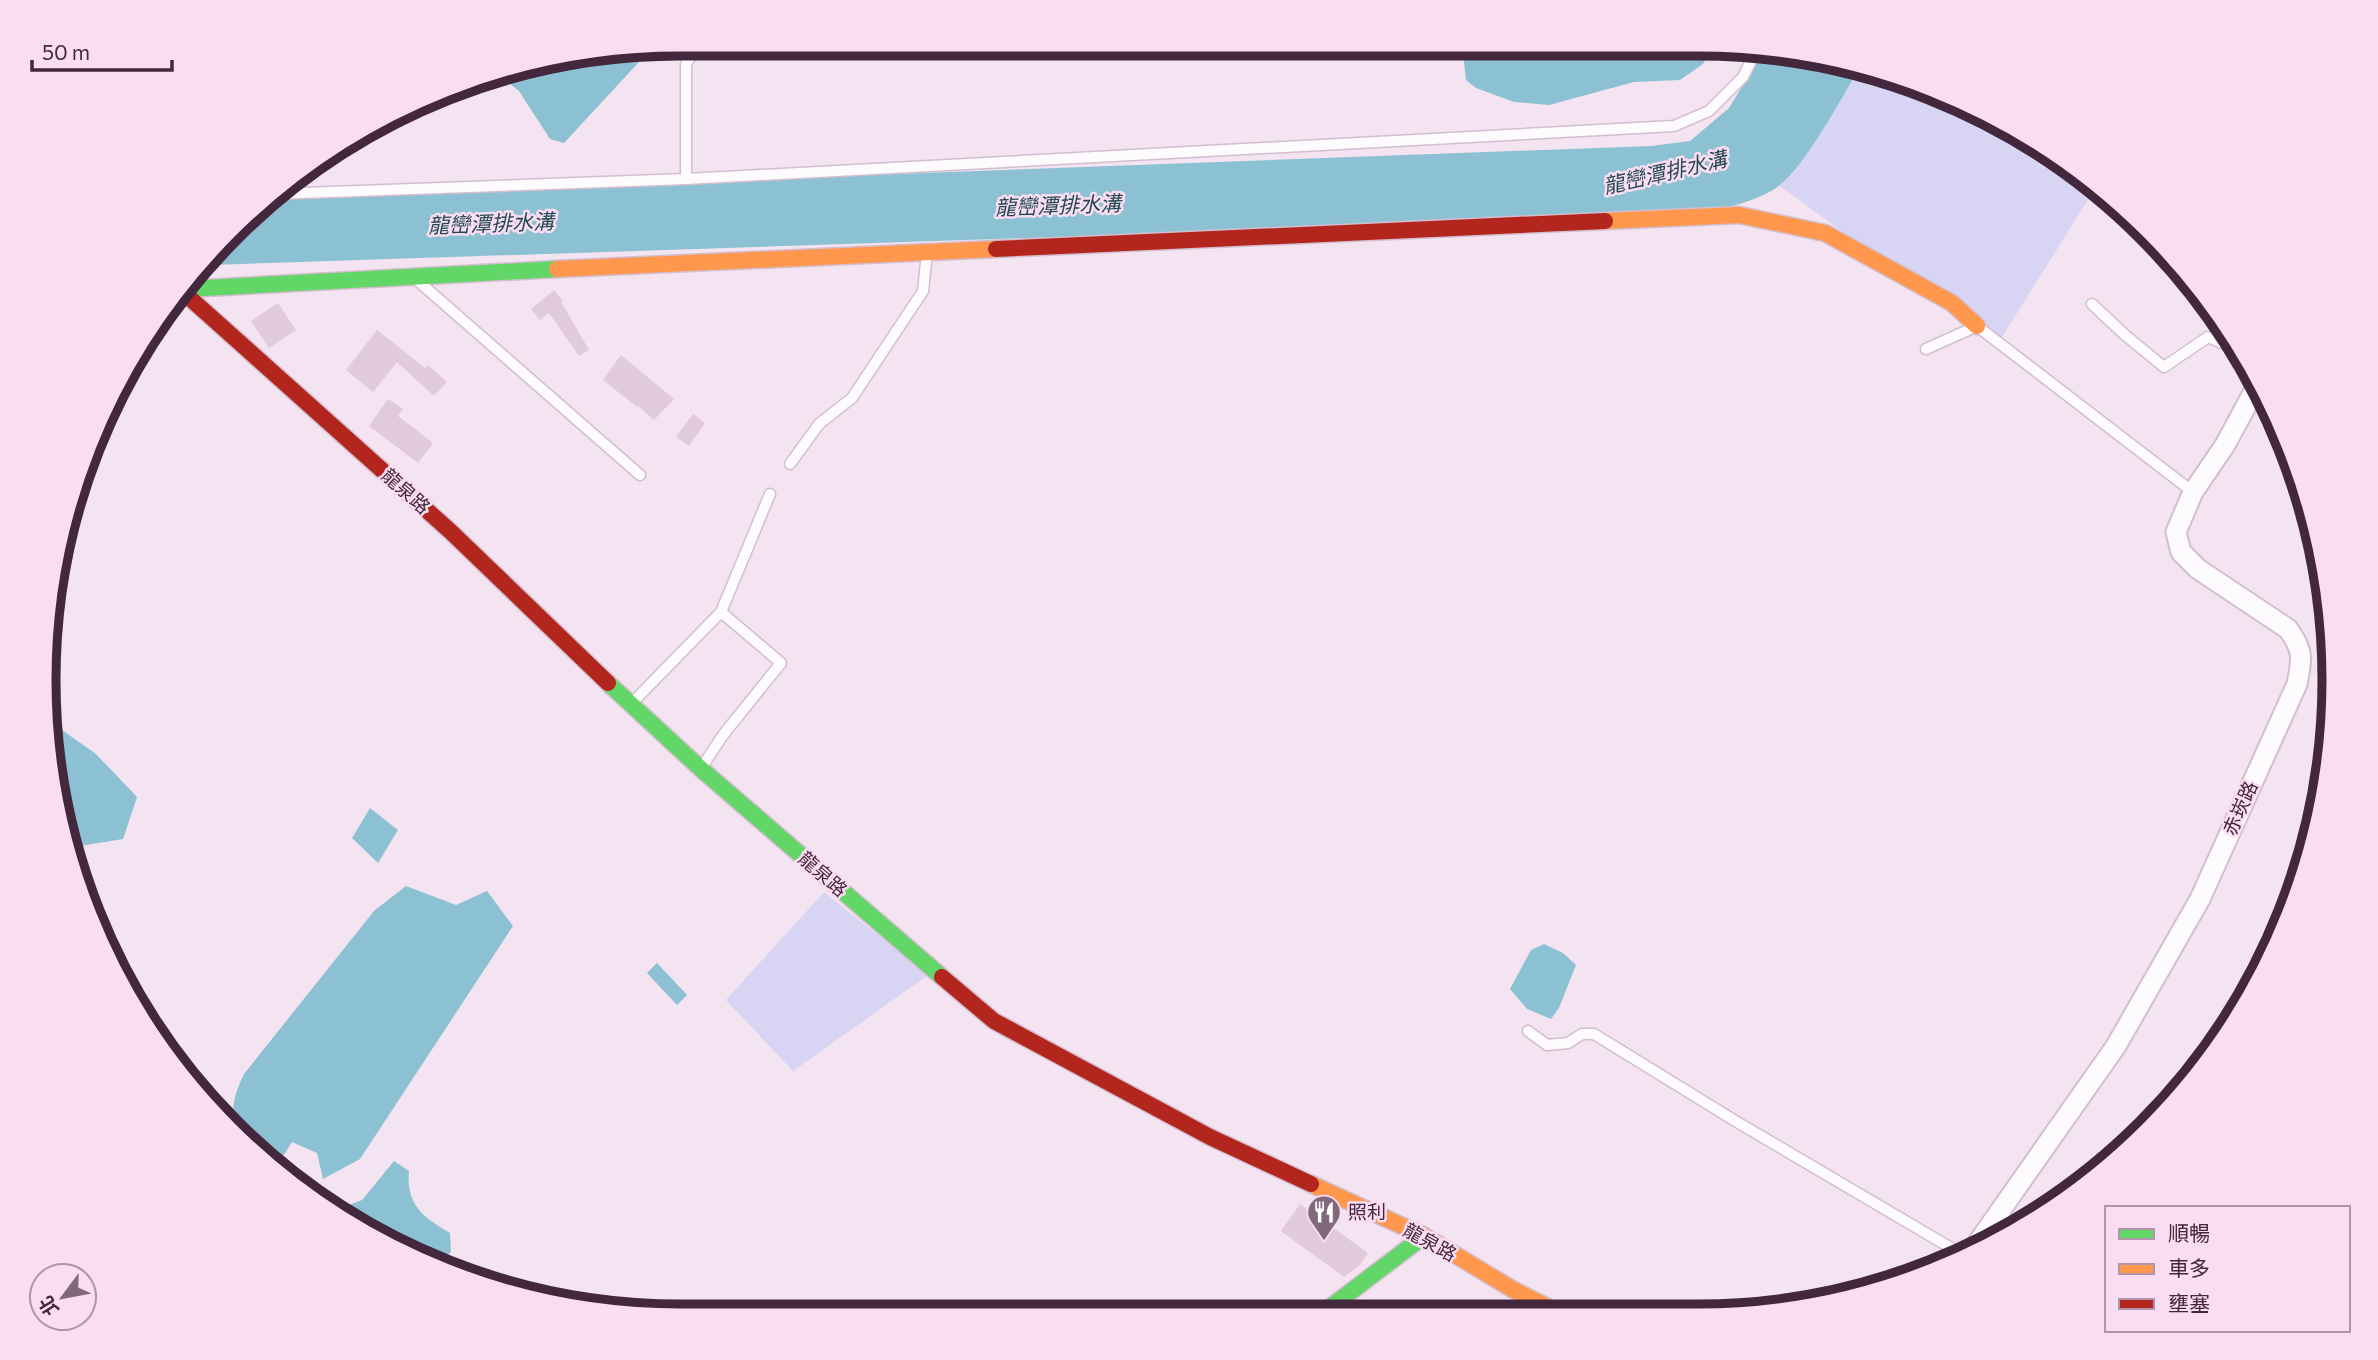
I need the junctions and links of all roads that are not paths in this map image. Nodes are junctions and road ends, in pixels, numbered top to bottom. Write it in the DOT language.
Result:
graph roads {
  1 [pos="691,56"];
  2 [pos="1752,58"];
  3 [pos="686,179"];
  4 [pos="290,193"];
  5 [pos="927,253"];
  6 [pos="412,276"];
  7 [pos="193,290"];
  8 [pos="189,295"];
  9 [pos="2092,304"];
  10 [pos="1977,326"];
  11 [pos="2223,344"];
  12 [pos="1926,349"];
  13 [pos="2253,394"];
  14 [pos="790,464"];
  15 [pos="640,475"];
  16 [pos="2193,492"];
  17 [pos="770,494"];
  18 [pos="721,612"];
  19 [pos="630,705"];
  20 [pos="701,769"];
  21 [pos="1528,1031"];
  22 [pos="1983,1235"];
  23 [pos="1424,1236"];
  24 [pos="1954,1249"];
  25 [pos="1334,1304"];
  26 [pos="1542,1304"];
  1 -- 3 [label="lane"];
  2 -- 3 [label="lane"];
  3 -- 4 [label="lane"];
  5 -- 6 [label="street"];
  5 -- 10 [label="street"];
  5 -- 14 [label="lane"];
  6 -- 7 [label="street"];
  6 -- 15 [label="lane"];
  8 -- 19 [label="street, 龍泉路"];
  9 -- 11 [label="lane"];
  10 -- 12 [label="lane"];
  10 -- 16 [label="lane"];
  13 -- 16 [label="street, 赤崁路"];
  16 -- 22 [label="street, 赤崁路"];
  17 -- 18 [label="lane"];
  18 -- 19 [label="lane"];
  18 -- 20 [label="lane"];
  19 -- 20 [label="street, 龍泉路"];
  20 -- 23 [label="street, 龍泉路"];
  21 -- 24 [label="lane"];
  23 -- 25 [label="street"];
  23 -- 26 [label="street, 龍泉路"];
}
